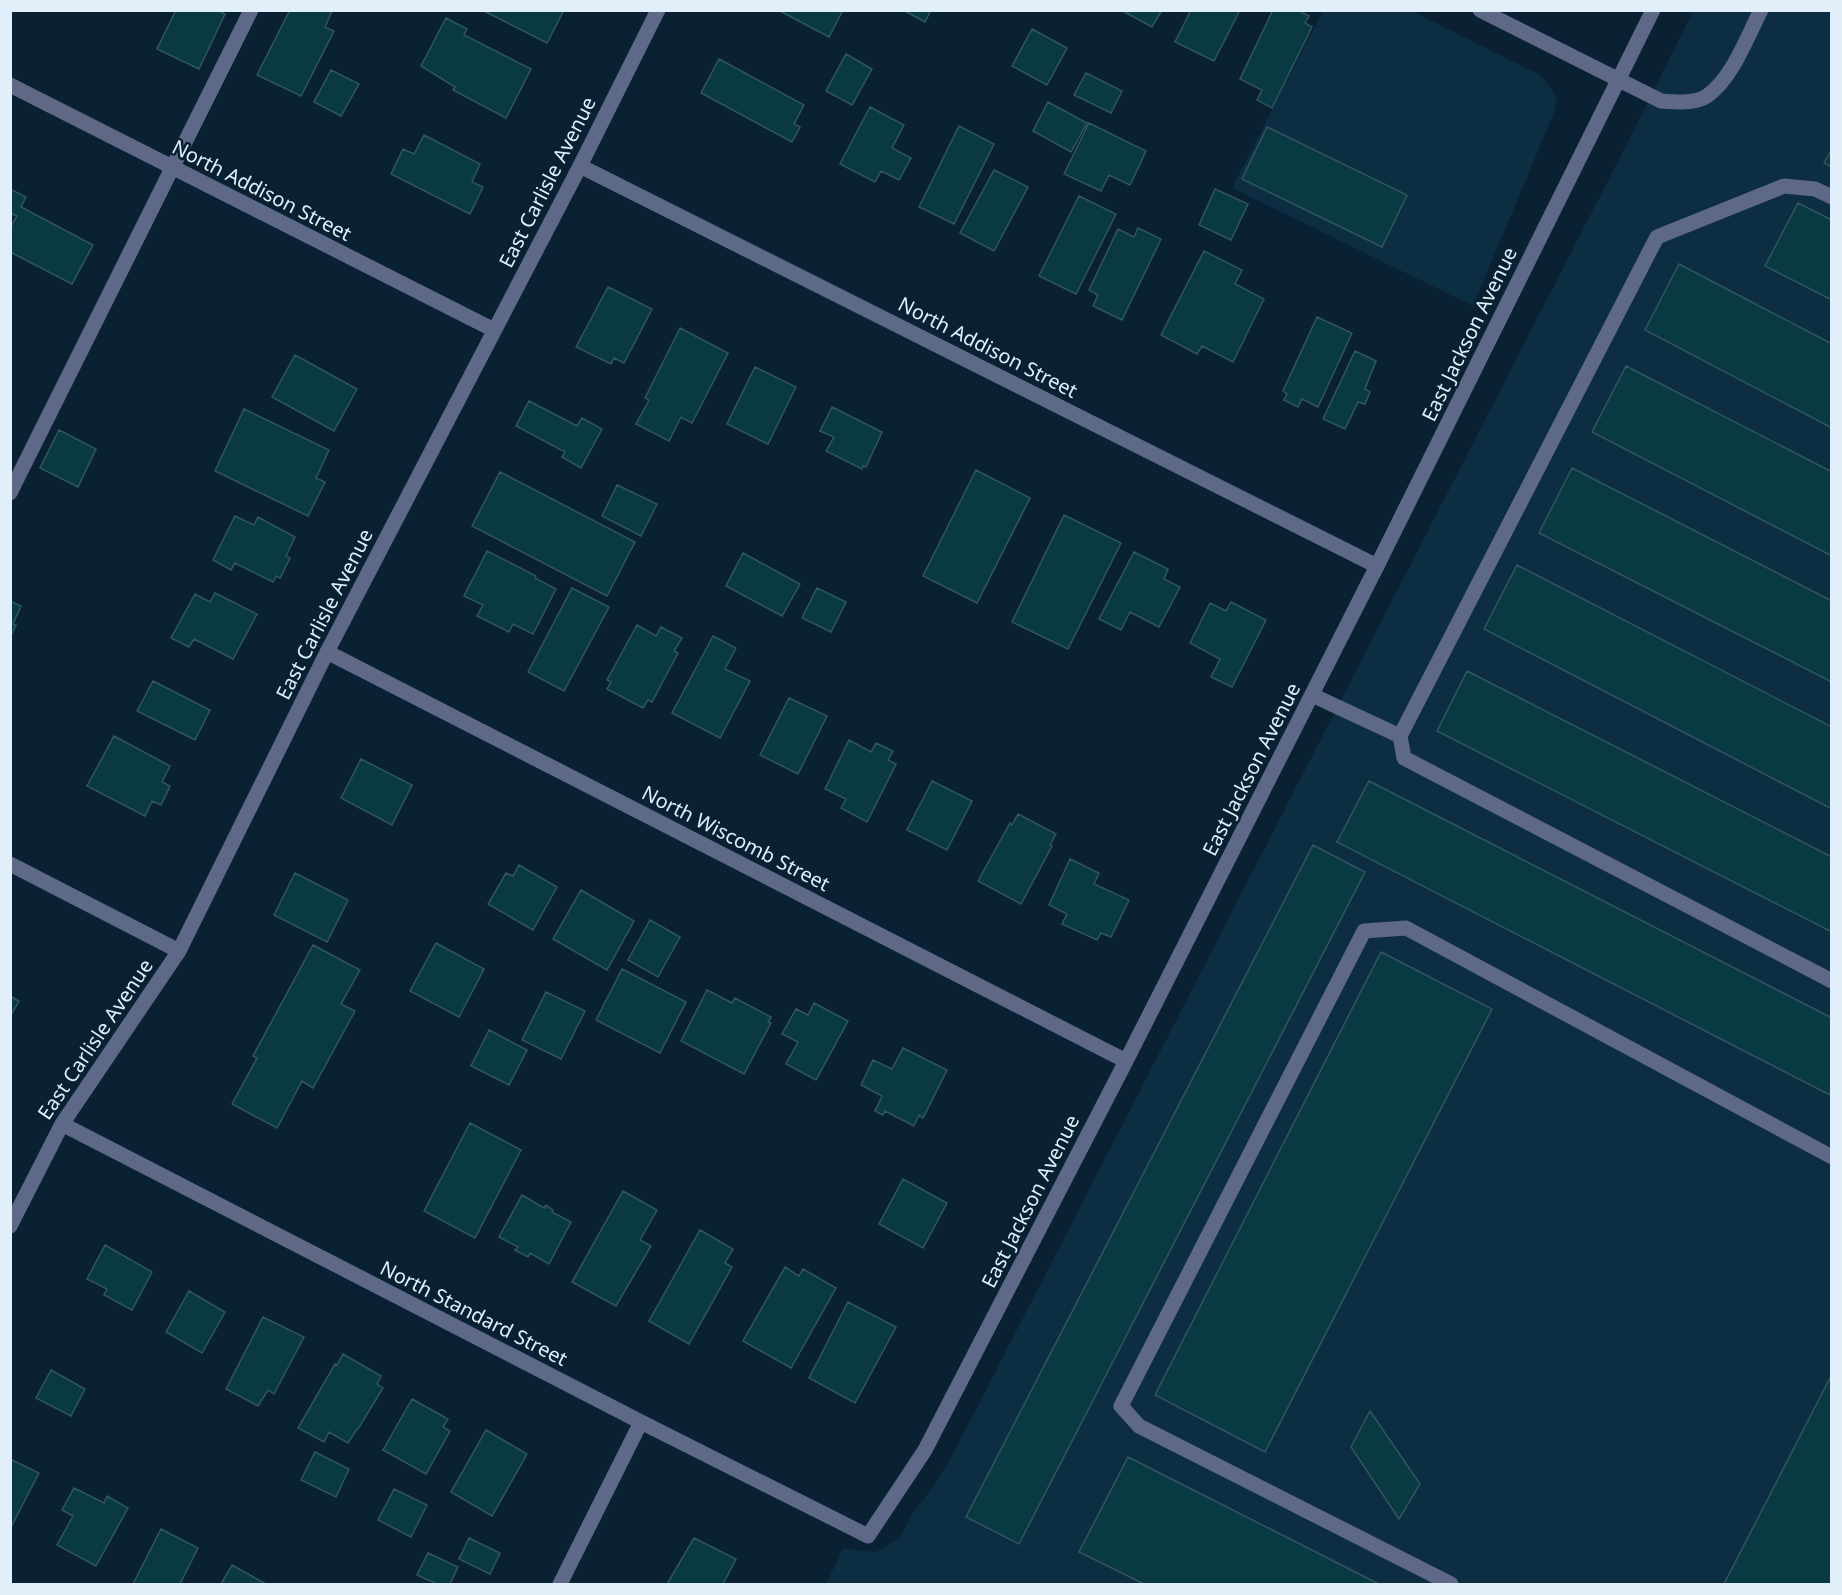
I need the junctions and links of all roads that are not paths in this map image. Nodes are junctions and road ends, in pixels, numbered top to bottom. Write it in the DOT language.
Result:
graph roads {
  1 [pos="251,10"];
  2 [pos="658,10"];
  3 [pos="1480,10"];
  4 [pos="1653,10"];
  5 [pos="1761,10"];
  6 [pos="1618,80"];
  7 [pos="10,86"];
  8 [pos="580,166"];
  9 [pos="173,169"];
  10 [pos="1832,197"];
  11 [pos="494,330"];
  12 [pos="10,493"];
  13 [pos="1377,566"];
  14 [pos="327,652"];
  15 [pos="1312,695"];
  16 [pos="1400,735"];
  17 [pos="10,864"];
  18 [pos="179,951"];
  19 [pos="1832,981"];
  20 [pos="1126,1061"];
  21 [pos="62,1124"];
  22 [pos="1832,1157"];
  23 [pos="10,1226"];
  24 [pos="641,1422"];
  25 [pos="868,1536"];
  26 [pos="560,1584"];
  27 [pos="1451,1584"];
  1 -- 9 [label="street"];
  2 -- 8 [label="street, East Carlisle Avenue"];
  3 -- 6 [label="street"];
  4 -- 6 [label="street, East Jackson Avenue"];
  5 -- 6 [label="street"];
  6 -- 13 [label="street, East Jackson Avenue"];
  7 -- 9 [label="street, North Addison Street"];
  8 -- 11 [label="street, East Carlisle Avenue"];
  8 -- 13 [label="street, North Addison Street"];
  9 -- 11 [label="street, North Addison Street"];
  9 -- 12 [label="street"];
  10 -- 16 [label="street"];
  11 -- 14 [label="street, East Carlisle Avenue"];
  13 -- 15 [label="street, East Jackson Avenue"];
  14 -- 18 [label="street, East Carlisle Avenue"];
  14 -- 20 [label="street, North Wiscomb Street"];
  15 -- 16 [label="street"];
  15 -- 20 [label="street, East Jackson Avenue"];
  16 -- 19 [label="street"];
  17 -- 18 [label="street"];
  18 -- 21 [label="street, East Carlisle Avenue"];
  20 -- 25 [label="street, East Jackson Avenue"];
  21 -- 23 [label="street, East Carlisle Avenue"];
  21 -- 24 [label="street, North Standard Street"];
  22 -- 27 [label="street"];
  24 -- 25 [label="street, North Standard Street"];
  24 -- 26 [label="street"];
}
